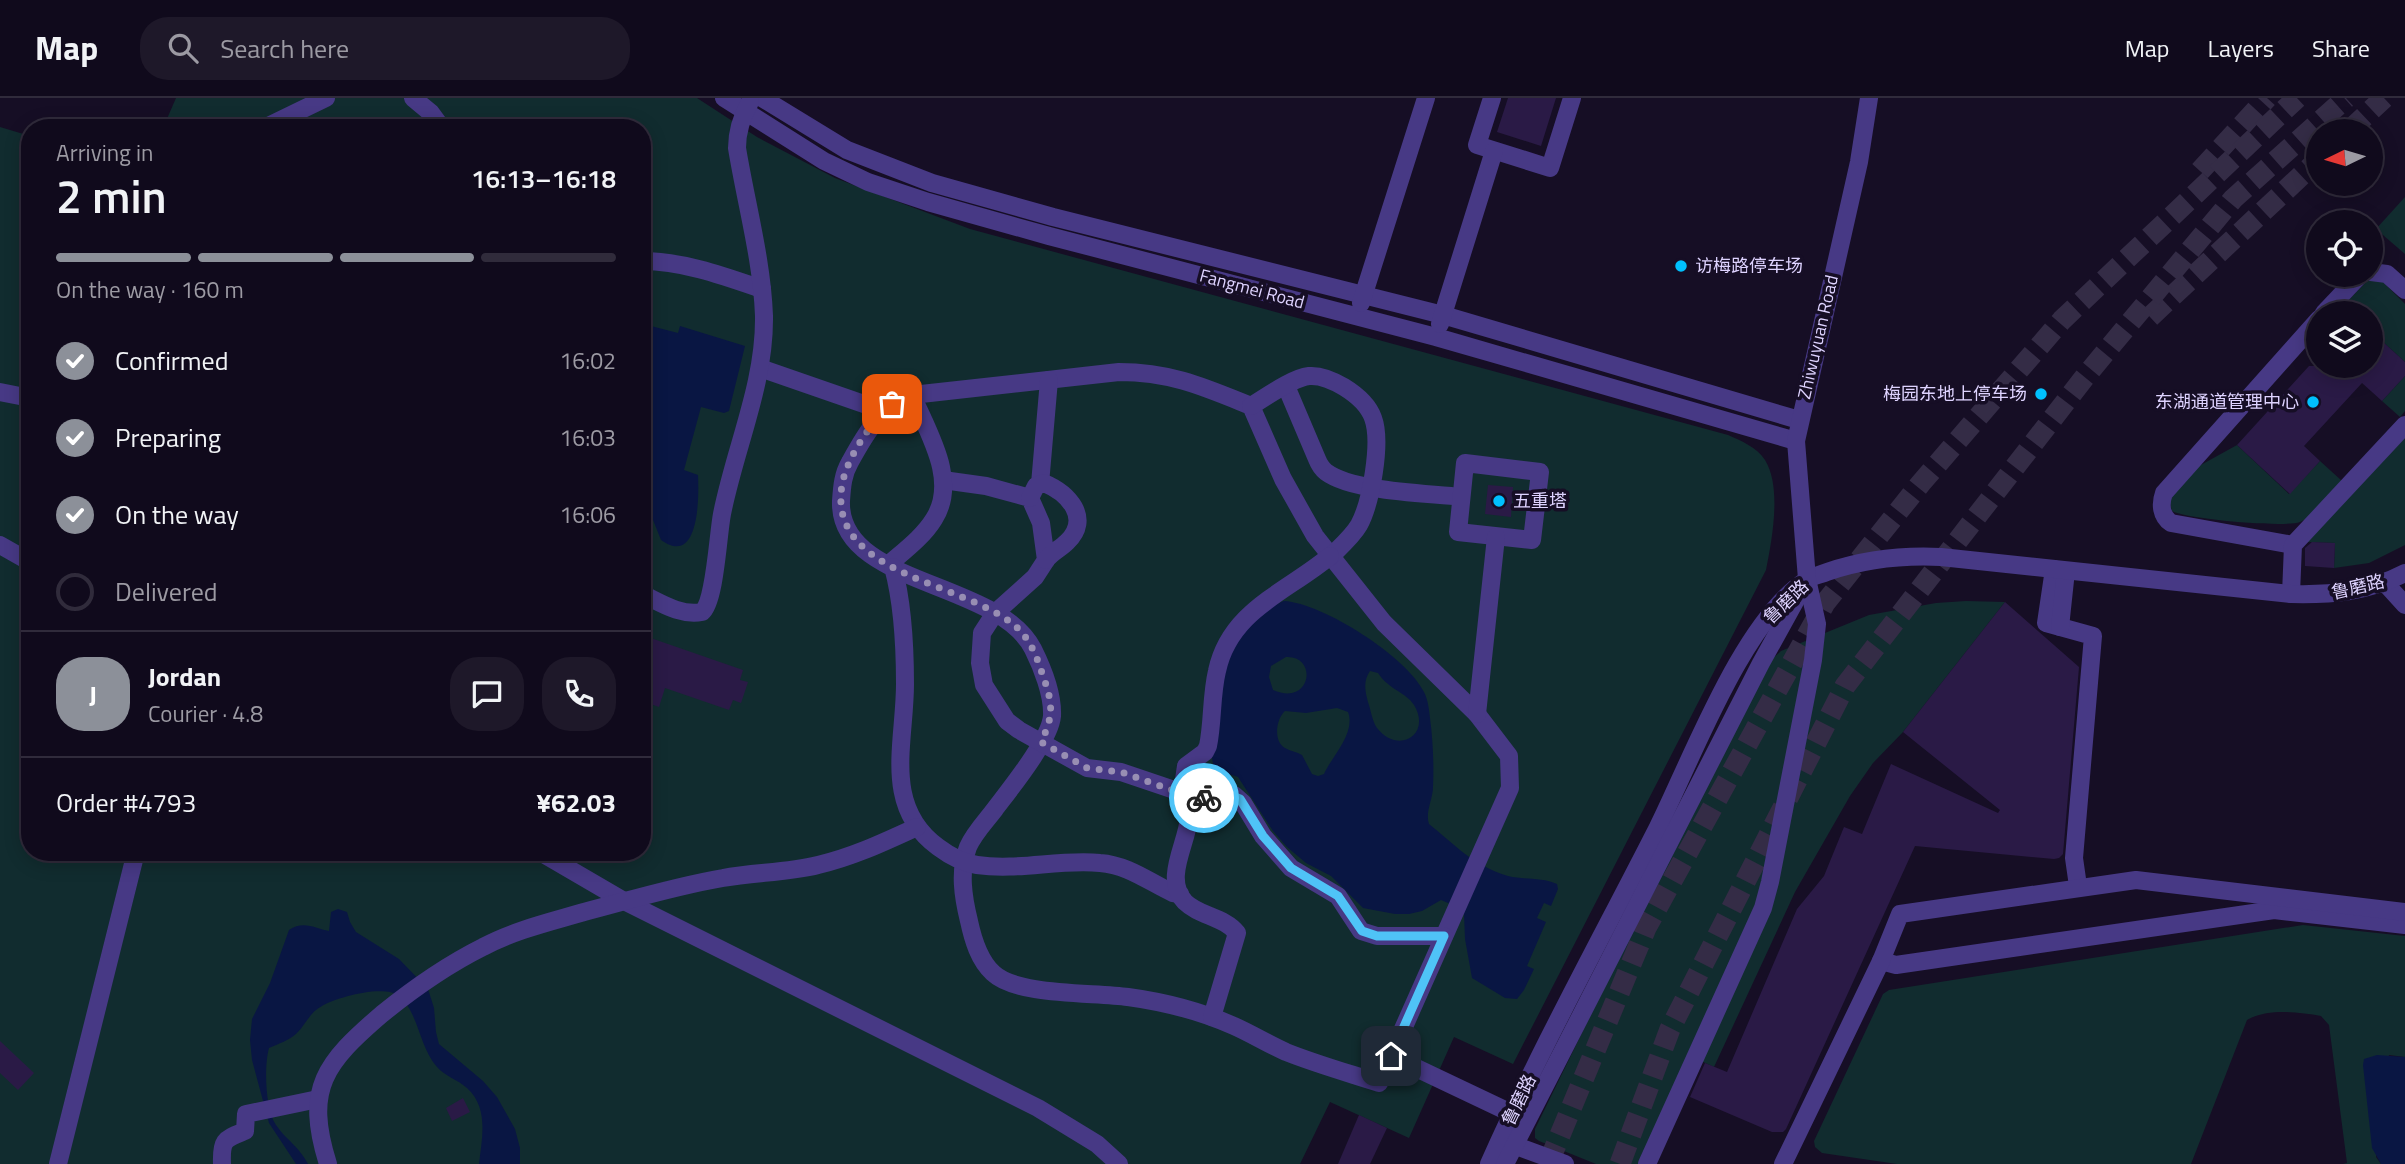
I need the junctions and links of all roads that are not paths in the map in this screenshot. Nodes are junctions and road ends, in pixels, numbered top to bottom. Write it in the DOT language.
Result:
graph roads {
  1 [pos="326,98"];
  2 [pos="413,98"];
  3 [pos="724,98"];
  4 [pos="762,98"];
  5 [pos="1426,98"];
  6 [pos="1492,98"];
  7 [pos="1572,98"];
  8 [pos="1869,98"];
  9 [pos="749,104"];
  10 [pos="283,119"];
  11 [pos="435,119"];
  12 [pos="1494,150"];
  13 [pos="973,195"];
  14 [pos="968,214"];
  15 [pos="651,261"];
  16 [pos="2383,274"];
  17 [pos="2349,287"];
  18 [pos="762,289"];
  19 [pos="2405,290"];
  20 [pos="1363,294"];
  21 [pos="2335,301"];
  22 [pos="1357,316"];
  23 [pos="1443,316"];
  24 [pos="2306,334"];
  25 [pos="1436,337"];
  26 [pos="760,368"];
  27 [pos="1049,380"];
  28 [pos="1286,386"];
  29 [pos="0,392"];
  30 [pos="912,395"];
  31 [pos="21,396"];
  32 [pos="1251,406"];
  33 [pos="884,411"];
  34 [pos="1799,421"];
  35 [pos="2405,425"];
  36 [pos="1796,441"];
  37 [pos="943,480"];
  38 [pos="1370,487"];
  39 [pos="1035,491"];
  40 [pos="1461,497"];
  41 [pos="1496,537"];
  42 [pos="0,545"];
  43 [pos="2293,545"];
  44 [pos="1049,550"];
  45 [pos="1330,556"];
  46 [pos="21,557"];
  47 [pos="891,566"];
  48 [pos="2060,570"];
  49 [pos="2405,573"];
  50 [pos="1807,579"];
  51 [pos="2385,583"];
  52 [pos="2291,594"];
  53 [pos="651,598"];
  54 [pos="2403,602"];
  55 [pos="995,613"];
  56 [pos="1477,714"];
  57 [pos="1041,742"];
  58 [pos="1185,795"];
  59 [pos="917,827"];
  60 [pos="134,861"];
  61 [pos="555,861"];
  62 [pos="964,862"];
  63 [pos="2078,886"];
  64 [pos="2215,890"];
  65 [pos="1180,894"];
  66 [pos="624,901"];
  67 [pos="2345,912"];
  68 [pos="2405,912"];
  69 [pos="2217,919"];
  70 [pos="2405,925"];
  71 [pos="1444,936"];
  72 [pos="1881,961"];
  73 [pos="1212,1017"];
  74 [pos="1391,1056"];
  75 [pos="318,1099"];
  76 [pos="1511,1113"];
  77 [pos="1507,1142"];
  78 [pos="58,1164"];
  79 [pos="222,1164"];
  80 [pos="328,1164"];
  81 [pos="1119,1164"];
  82 [pos="1489,1164"];
  83 [pos="1505,1164"];
  84 [pos="1565,1164"];
  85 [pos="1647,1164"];
  86 [pos="1783,1164"];
  1 -- 10 [label="street"];
  2 -- 11 [label="street"];
  3 -- 9 [label="street, Fangmei Road"];
  4 -- 13 [label="street, Fangmei Road"];
  5 -- 20 [label="street"];
  6 -- 12 [label="street"];
  7 -- 12 [label="street"];
  8 -- 34 [label="street, Zhiwuyuan Road"];
  9 -- 14 [label="street, Fangmei Road"];
  9 -- 18 [label="street"];
  12 -- 23 [label="street"];
  13 -- 14 [label="street"];
  13 -- 20 [label="street, Fangmei Road"];
  14 -- 22 [label="street, Fangmei Road"];
  15 -- 18 [label="street"];
  16 -- 19 [label="street"];
  17 -- 21 [label="street"];
  18 -- 26 [label="street"];
  20 -- 22 [label="street"];
  20 -- 23 [label="street, Fangmei Road"];
  22 -- 25 [label="street, Fangmei Road"];
  23 -- 25 [label="street"];
  23 -- 34 [label="street, Fangmei Road"];
  24 -- 43 [label="street"];
  25 -- 36 [label="street, Fangmei Road"];
  26 -- 33 [label="street"];
  26 -- 53 [label="street"];
  27 -- 30 [label="street"];
  27 -- 32 [label="street"];
  27 -- 39 [label="street"];
  28 -- 32 [label="street"];
  28 -- 38 [label="street"];
  28 -- 38 [label="street"];
  29 -- 31 [label="street"];
  30 -- 33 [label="street"];
  30 -- 37 [label="street"];
  32 -- 45 [label="street"];
  33 -- 47 [label="street"];
  34 -- 36 [label="street, Zhiwuyuan Road"];
  35 -- 43 [label="street"];
  36 -- 50 [label="street, Zhiwuyuan Road"];
  37 -- 39 [label="street"];
  37 -- 47 [label="street"];
  38 -- 40 [label="street"];
  38 -- 45 [label="street"];
  39 -- 44 [label="street"];
  39 -- 44 [label="street"];
  40 -- 41 [label="street"];
  40 -- 41 [label="street"];
  41 -- 56 [label="street"];
  42 -- 46 [label="street"];
  43 -- 52 [label="street"];
  44 -- 55 [label="street"];
  45 -- 56 [label="street"];
  45 -- 58 [label="street"];
  47 -- 55 [label="street"];
  47 -- 59 [label="street"];
  48 -- 50 [label="street, 鲁磨路"];
  48 -- 52 [label="street, 鲁磨路"];
  48 -- 63 [label="street"];
  49 -- 51 [label="street, 鲁磨路"];
  50 -- 76 [label="street, 鲁磨路"];
  50 -- 77 [label="street"];
  50 -- 85 [label="street, Zhiwuyuan Road"];
  51 -- 52 [label="street, 鲁磨路"];
  51 -- 54 [label="street"];
  55 -- 57 [label="street"];
  55 -- 57 [label="street"];
  56 -- 71 [label="street"];
  57 -- 58 [label="street"];
  57 -- 62 [label="street"];
  58 -- 65 [label="street"];
  58 -- 71 [label="street"];
  59 -- 62 [label="street"];
  59 -- 66 [label="street"];
  60 -- 78 [label="street"];
  61 -- 66 [label="street"];
  62 -- 65 [label="street"];
  62 -- 73 [label="street"];
  63 -- 64 [label="street"];
  63 -- 72 [label="street"];
  64 -- 67 [label="street"];
  64 -- 69 [label="street"];
  65 -- 73 [label="street"];
  66 -- 75 [label="street"];
  66 -- 81 [label="street"];
  67 -- 68 [label="street"];
  67 -- 69 [label="street"];
  67 -- 70 [label="street"];
  69 -- 72 [label="street"];
  71 -- 74 [label="street"];
  72 -- 86 [label="street"];
  73 -- 74 [label="street"];
  74 -- 76 [label="street"];
  75 -- 79 [label="street"];
  75 -- 80 [label="street"];
  76 -- 77 [label="street, 鲁磨路"];
  77 -- 82 [label="street, 鲁磨路"];
  77 -- 83 [label="street"];
  77 -- 84 [label="street"];
}
